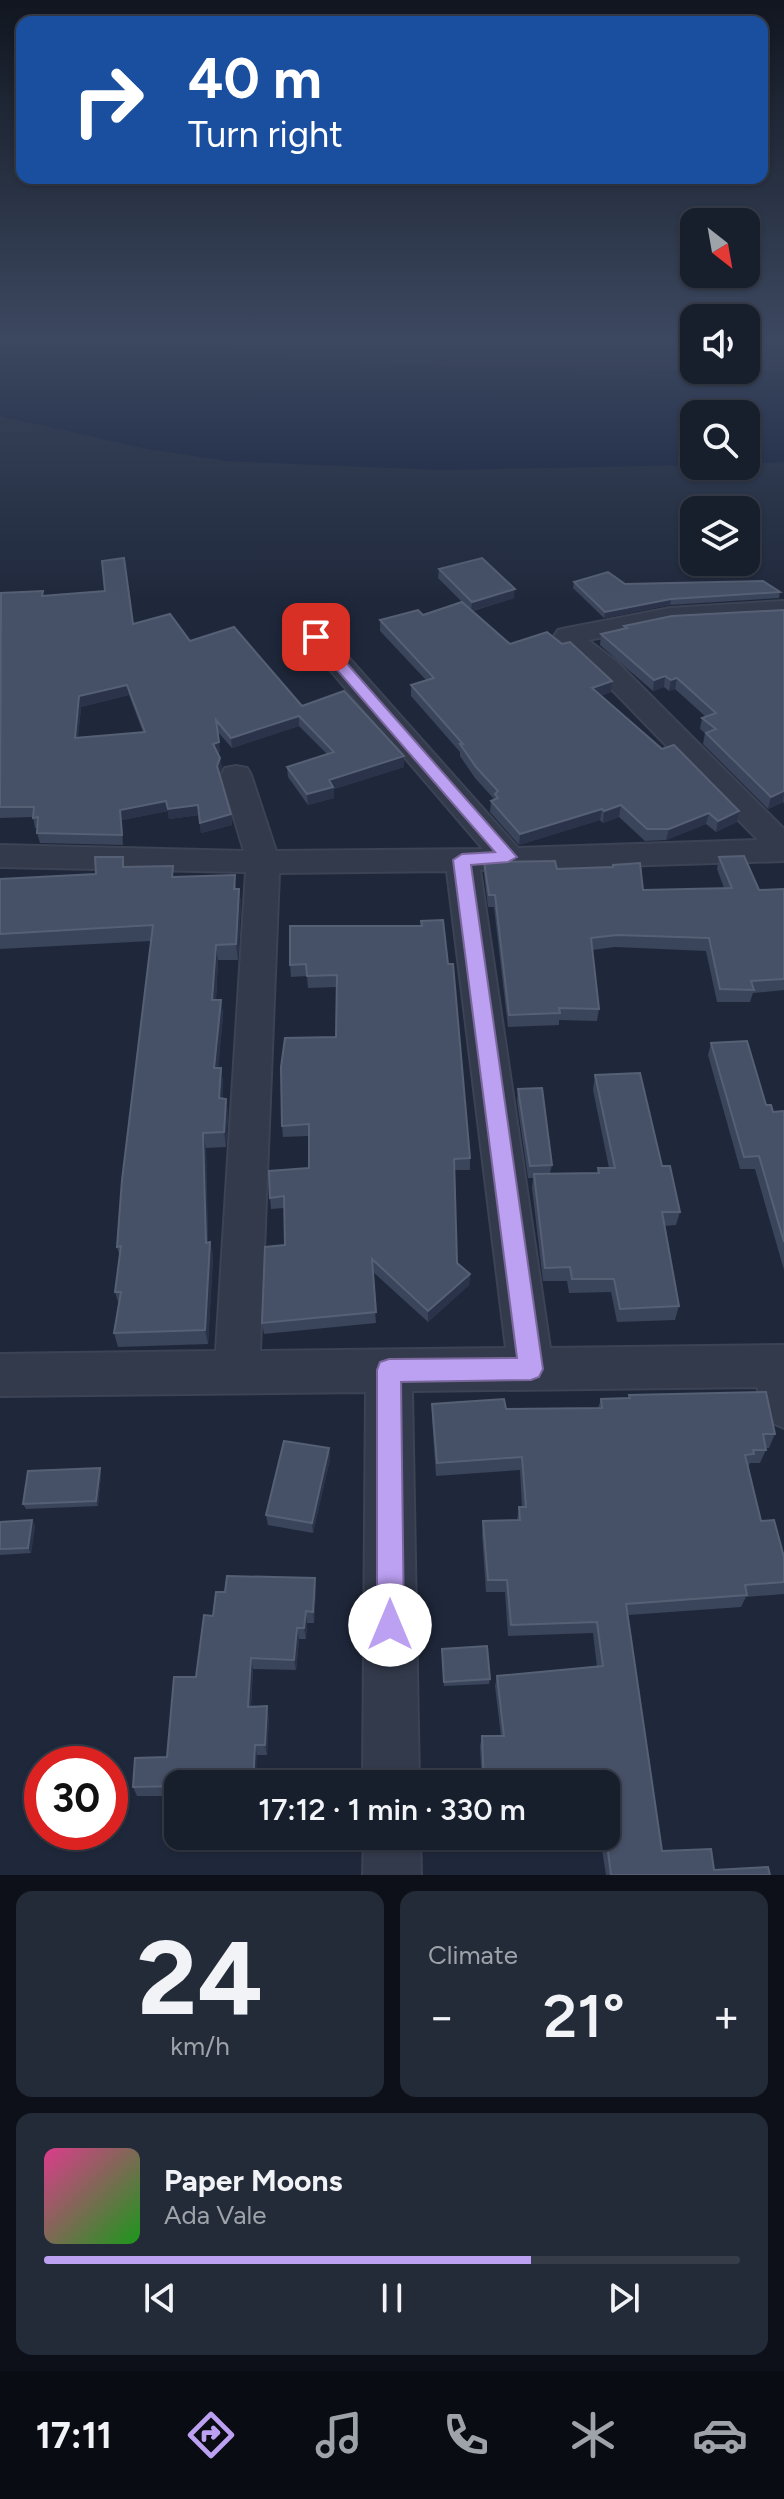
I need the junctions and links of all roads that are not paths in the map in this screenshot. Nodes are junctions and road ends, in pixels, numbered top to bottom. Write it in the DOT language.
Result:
graph roads {
  1 [pos="784,609"];
  2 [pos="316,637"];
  3 [pos="236,775"];
  4 [pos="784,849"];
  5 [pos="0,856"];
  6 [pos="508,857"];
  7 [pos="462,860"];
  8 [pos="263,862"];
  9 [pos="531,1369"];
  10 [pos="389,1370"];
  11 [pos="237,1373"];
  12 [pos="0,1375"];
  13 [pos="781,1379"];
  14 [pos="391,1770"];
  15 [pos="392,1850"];
  16 [pos="392,1875"];
  1 -- 4 [label="street"];
  2 -- 6 [label="street"];
  3 -- 8 [label="street"];
  4 -- 6 [label="street"];
  5 -- 8 [label="street"];
  6 -- 7 [label="street"];
  7 -- 8 [label="street"];
  7 -- 9 [label="street"];
  8 -- 11 [label="street"];
  9 -- 10 [label="street"];
  9 -- 13 [label="street"];
  10 -- 11 [label="street"];
  10 -- 14 [label="street"];
  11 -- 12 [label="street"];
  15 -- 16 [label="street"];
}
